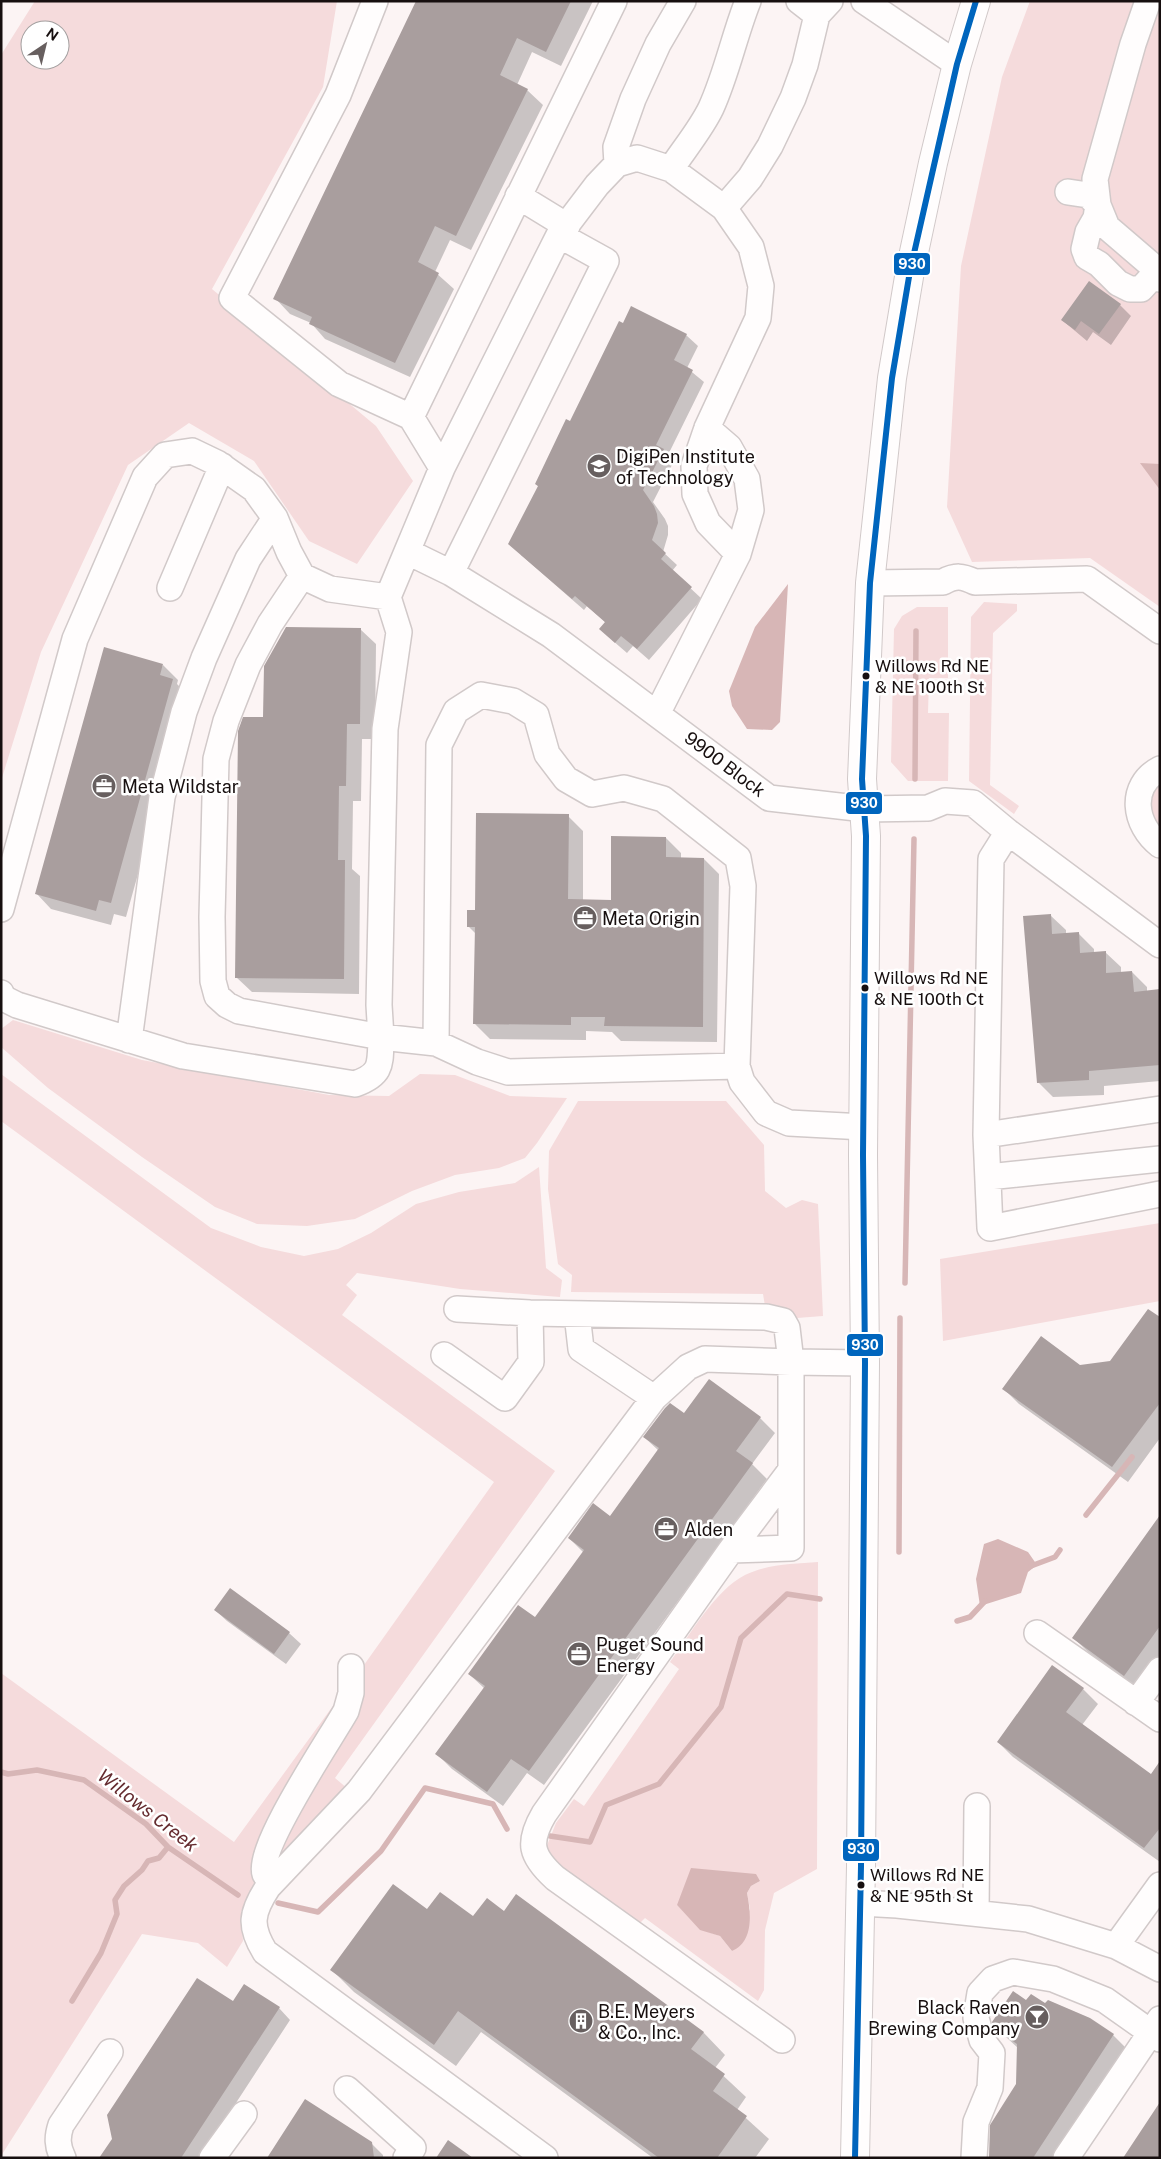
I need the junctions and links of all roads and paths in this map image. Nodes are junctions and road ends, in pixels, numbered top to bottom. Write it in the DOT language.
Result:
graph roads {
  1 [pos="375,1"];
  2 [pos="614,1"];
  3 [pos="683,1"];
  4 [pos="748,1"];
  5 [pos="864,1"];
  6 [pos="976,1"];
  7 [pos="1148,1"];
  8 [pos="815,6"];
  9 [pos="957,64"];
  10 [pos="617,164"];
  11 [pos="671,169"];
  12 [pos="1068,192"];
  13 [pos="518,196"];
  14 [pos="1098,205"];
  15 [pos="724,208"];
  16 [pos="563,230"];
  17 [pos="1159,274"];
  18 [pos="411,417"];
  19 [pos="707,428"];
  20 [pos="222,466"];
  21 [pos="442,468"];
  22 [pos="275,518"];
  23 [pos="408,552"];
  24 [pos="738,554"];
  25 [pos="451,573"];
  26 [pos="302,576"];
  27 [pos="870,583"];
  28 [pos="170,588"];
  29 [pos="388,597"];
  30 [pos="1160,631"];
  31 [pos="657,714"];
  32 [pos="1160,769"];
  33 [pos="864,809"];
  34 [pos="1008,832"];
  35 [pos="1160,845"];
  36 [pos="1,908"];
  37 [pos="1160,945"];
  38 [pos="1,994"];
  39 [pos="382,1037"];
  40 [pos="129,1040"];
  41 [pos="436,1043"];
  42 [pos="737,1066"];
  43 [pos="1160,1109"];
  44 [pos="864,1127"];
  45 [pos="986,1135"];
  46 [pos="1160,1159"];
  47 [pos="988,1177"];
  48 [pos="1160,1194"];
  49 [pos="457,1309"];
  50 [pos="530,1313"];
  51 [pos="577,1314"];
  52 [pos="444,1355"];
  53 [pos="791,1362"];
  54 [pos="865,1362"];
  55 [pos="654,1398"];
  56 [pos="791,1470"];
  57 [pos="730,1550"];
  58 [pos="1037,1632"];
  59 [pos="351,1667"];
  60 [pos="1160,1670"];
  61 [pos="1136,1703"];
  62 [pos="1160,1720"];
  63 [pos="977,1806"];
  64 [pos="272,1882"];
  65 [pos="1160,1885"];
  66 [pos="860,1903"];
  67 [pos="976,1913"];
  68 [pos="1116,1946"];
  69 [pos="1160,1969"];
  70 [pos="1157,2030"];
  71 [pos="782,2040"];
  72 [pos="110,2052"];
  73 [pos="347,2089"];
  74 [pos="244,2114"];
  75 [pos="63,2158"];
  76 [pos="212,2158"];
  77 [pos="406,2158"];
  78 [pos="545,2158"];
  79 [pos="855,2158"];
  80 [pos="974,2158"];
  81 [pos="1066,2158"];
  1 -- 18 [label="street"];
  2 -- 13 [label="street"];
  3 -- 10 [label="street"];
  4 -- 11 [label="street"];
  5 -- 9 [label="street"];
  6 -- 9 [label="main road"];
  7 -- 14 [label="street"];
  8 -- 15 [label="street"];
  9 -- 27 [label="main road"];
  10 -- 11 [label="street"];
  10 -- 16 [label="street"];
  11 -- 15 [label="street"];
  12 -- 14 [label="street"];
  13 -- 16 [label="street"];
  13 -- 18 [label="street"];
  14 -- 17 [label="street"];
  14 -- 17 [label="street"];
  15 -- 19 [label="street"];
  16 -- 21 [label="street"];
  16 -- 25 [label="street"];
  18 -- 21 [label="street"];
  19 -- 24 [label="street"];
  19 -- 24 [label="street"];
  20 -- 22 [label="street"];
  20 -- 28 [label="street"];
  20 -- 36 [label="street"];
  21 -- 23 [label="street"];
  22 -- 26 [label="street"];
  22 -- 40 [label="street"];
  23 -- 25 [label="street, 9900 Block"];
  23 -- 29 [label="street"];
  24 -- 31 [label="street"];
  25 -- 31 [label="street, 9900 Block"];
  26 -- 29 [label="street"];
  26 -- 39 [label="street"];
  27 -- 30 [label="street"];
  27 -- 33 [label="main road"];
  29 -- 39 [label="street"];
  31 -- 33 [label="street, 9900 Block"];
  32 -- 35 [label="street"];
  33 -- 34 [label="street, 9900 Block"];
  33 -- 44 [label="main road"];
  34 -- 37 [label="street, 9900 Block"];
  34 -- 45 [label="street"];
  38 -- 40 [label="street"];
  39 -- 40 [label="street"];
  39 -- 41 [label="street"];
  41 -- 42 [label="street"];
  41 -- 42 [label="street"];
  42 -- 44 [label="street"];
  43 -- 45 [label="street"];
  44 -- 54 [label="main road"];
  45 -- 47 [label="street"];
  46 -- 47 [label="street"];
  47 -- 48 [label="street"];
  49 -- 50 [label="street"];
  50 -- 51 [label="street"];
  50 -- 52 [label="street"];
  51 -- 53 [label="street"];
  51 -- 55 [label="street"];
  53 -- 54 [label="street"];
  53 -- 55 [label="street"];
  53 -- 56 [label="street"];
  54 -- 66 [label="main road"];
  55 -- 64 [label="street"];
  56 -- 57 [label="street"];
  56 -- 57 [label="street"];
  57 -- 71 [label="street"];
  58 -- 61 [label="street"];
  59 -- 64 [label="street"];
  60 -- 61 [label="street"];
  61 -- 62 [label="street"];
  63 -- 67 [label="street"];
  64 -- 78 [label="street"];
  65 -- 68 [label="street"];
  66 -- 67 [label="street"];
  66 -- 79 [label="main road"];
  67 -- 68 [label="street"];
  68 -- 69 [label="street"];
  70 -- 80 [label="street"];
  70 -- 81 [label="street"];
  72 -- 75 [label="street"];
  73 -- 77 [label="street"];
  74 -- 76 [label="street"];
}
